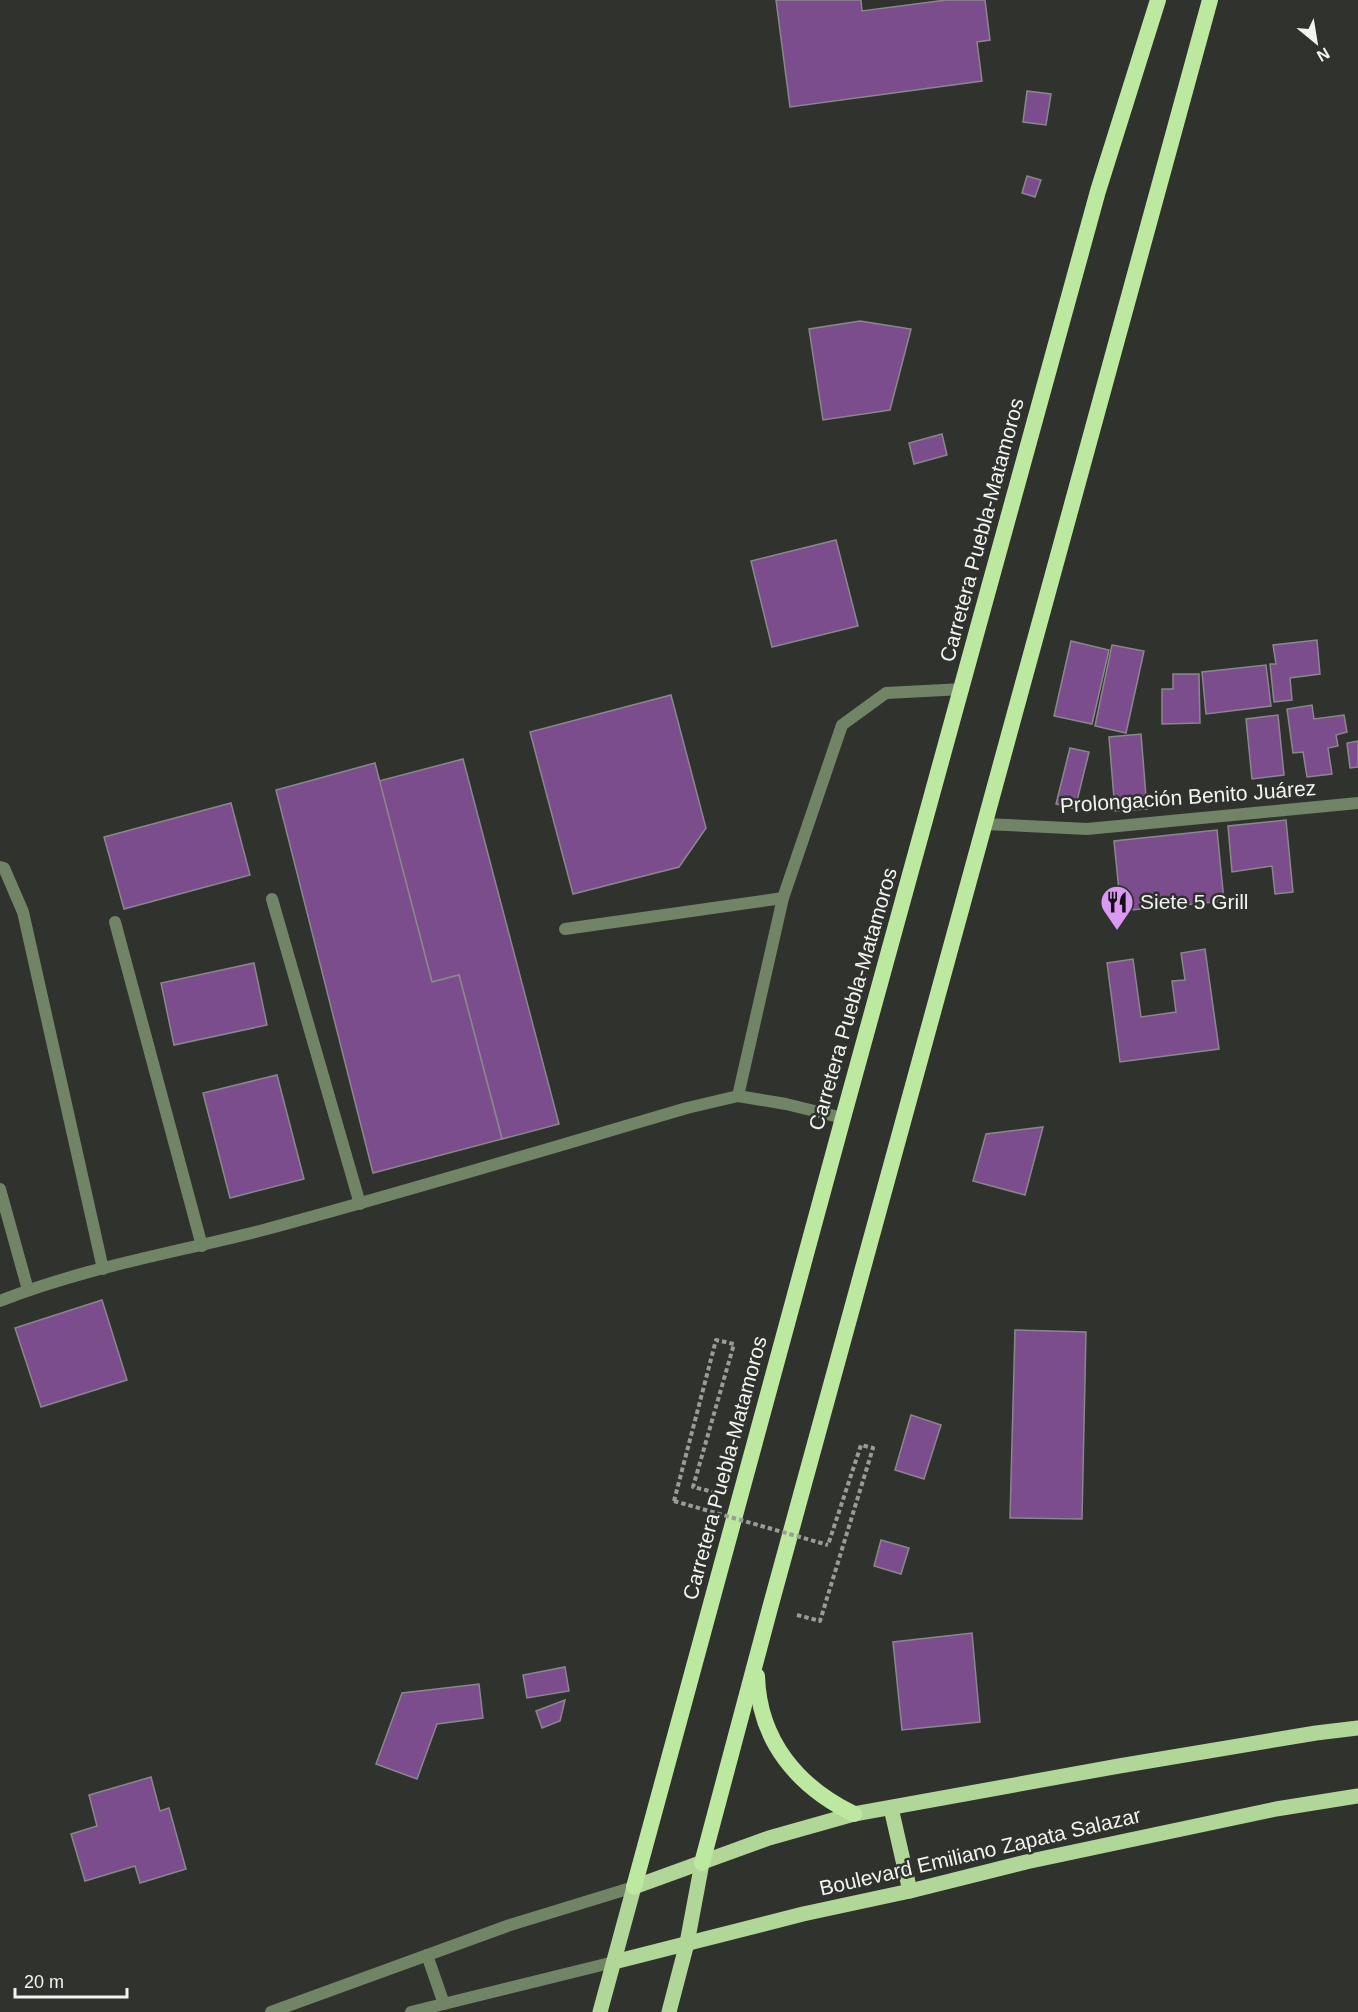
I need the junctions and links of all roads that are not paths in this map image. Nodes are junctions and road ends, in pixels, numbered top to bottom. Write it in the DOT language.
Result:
graph roads {
  1 [pos="1158,0"];
  2 [pos="1210,0"];
  3 [pos="963,689"];
  4 [pos="1358,803"];
  5 [pos="985,824"];
  6 [pos="0,867"];
  7 [pos="783,898"];
  8 [pos="272,899"];
  9 [pos="115,921"];
  10 [pos="565,929"];
  11 [pos="738,1096"];
  12 [pos="843,1118"];
  13 [pos="0,1190"];
  14 [pos="360,1204"];
  15 [pos="202,1246"];
  16 [pos="103,1269"];
  17 [pos="28,1290"];
  18 [pos="0,1301"];
  19 [pos="757,1662"];
  20 [pos="1358,1728"];
  21 [pos="1358,1796"];
  22 [pos="891,1808"];
  23 [pos="854,1814"];
  24 [pos="702,1863"];
  25 [pos="634,1887"];
  26 [pos="910,1891"];
  27 [pos="687,1943"];
  28 [pos="427,1955"];
  29 [pos="614,1962"];
  30 [pos="444,2004"];
  31 [pos="271,2012"];
  32 [pos="411,2012"];
  33 [pos="600,2012"];
  34 [pos="669,2012"];
  1 -- 3 [label="highway, Carretera Puebla-Matamoros"];
  2 -- 5 [label="highway"];
  3 -- 7 [label="street"];
  3 -- 12 [label="highway, Carretera Puebla-Matamoros"];
  4 -- 5 [label="street, Prolongación Benito Juárez"];
  5 -- 19 [label="highway"];
  6 -- 16 [label="street"];
  7 -- 10 [label="street"];
  7 -- 11 [label="street"];
  8 -- 14 [label="street"];
  9 -- 15 [label="street"];
  11 -- 12 [label="street"];
  11 -- 14 [label="street"];
  12 -- 25 [label="highway, Carretera Puebla-Matamoros"];
  13 -- 17 [label="street"];
  14 -- 15 [label="street"];
  15 -- 16 [label="street"];
  16 -- 17 [label="street"];
  17 -- 18 [label="street"];
  19 -- 23 [label="highway"];
  19 -- 24 [label="highway"];
  20 -- 22 [label="main road"];
  21 -- 26 [label="main road, Boulevard Emiliano Zapata Salazar"];
  22 -- 23 [label="main road"];
  22 -- 26 [label="main road"];
  23 -- 24 [label="main road"];
  24 -- 25 [label="main road"];
  24 -- 27 [label="main road"];
  25 -- 28 [label="street"];
  25 -- 29 [label="main road, Carretera Puebla-Matamoros"];
  26 -- 27 [label="main road, Boulevard Emiliano Zapata Salazar"];
  27 -- 29 [label="main road, Boulevard Emiliano Zapata Salazar"];
  27 -- 34 [label="main road"];
  28 -- 30 [label="street"];
  28 -- 31 [label="street"];
  29 -- 30 [label="street"];
  29 -- 33 [label="main road, Carretera Puebla-Matamoros"];
  30 -- 32 [label="street"];
}
